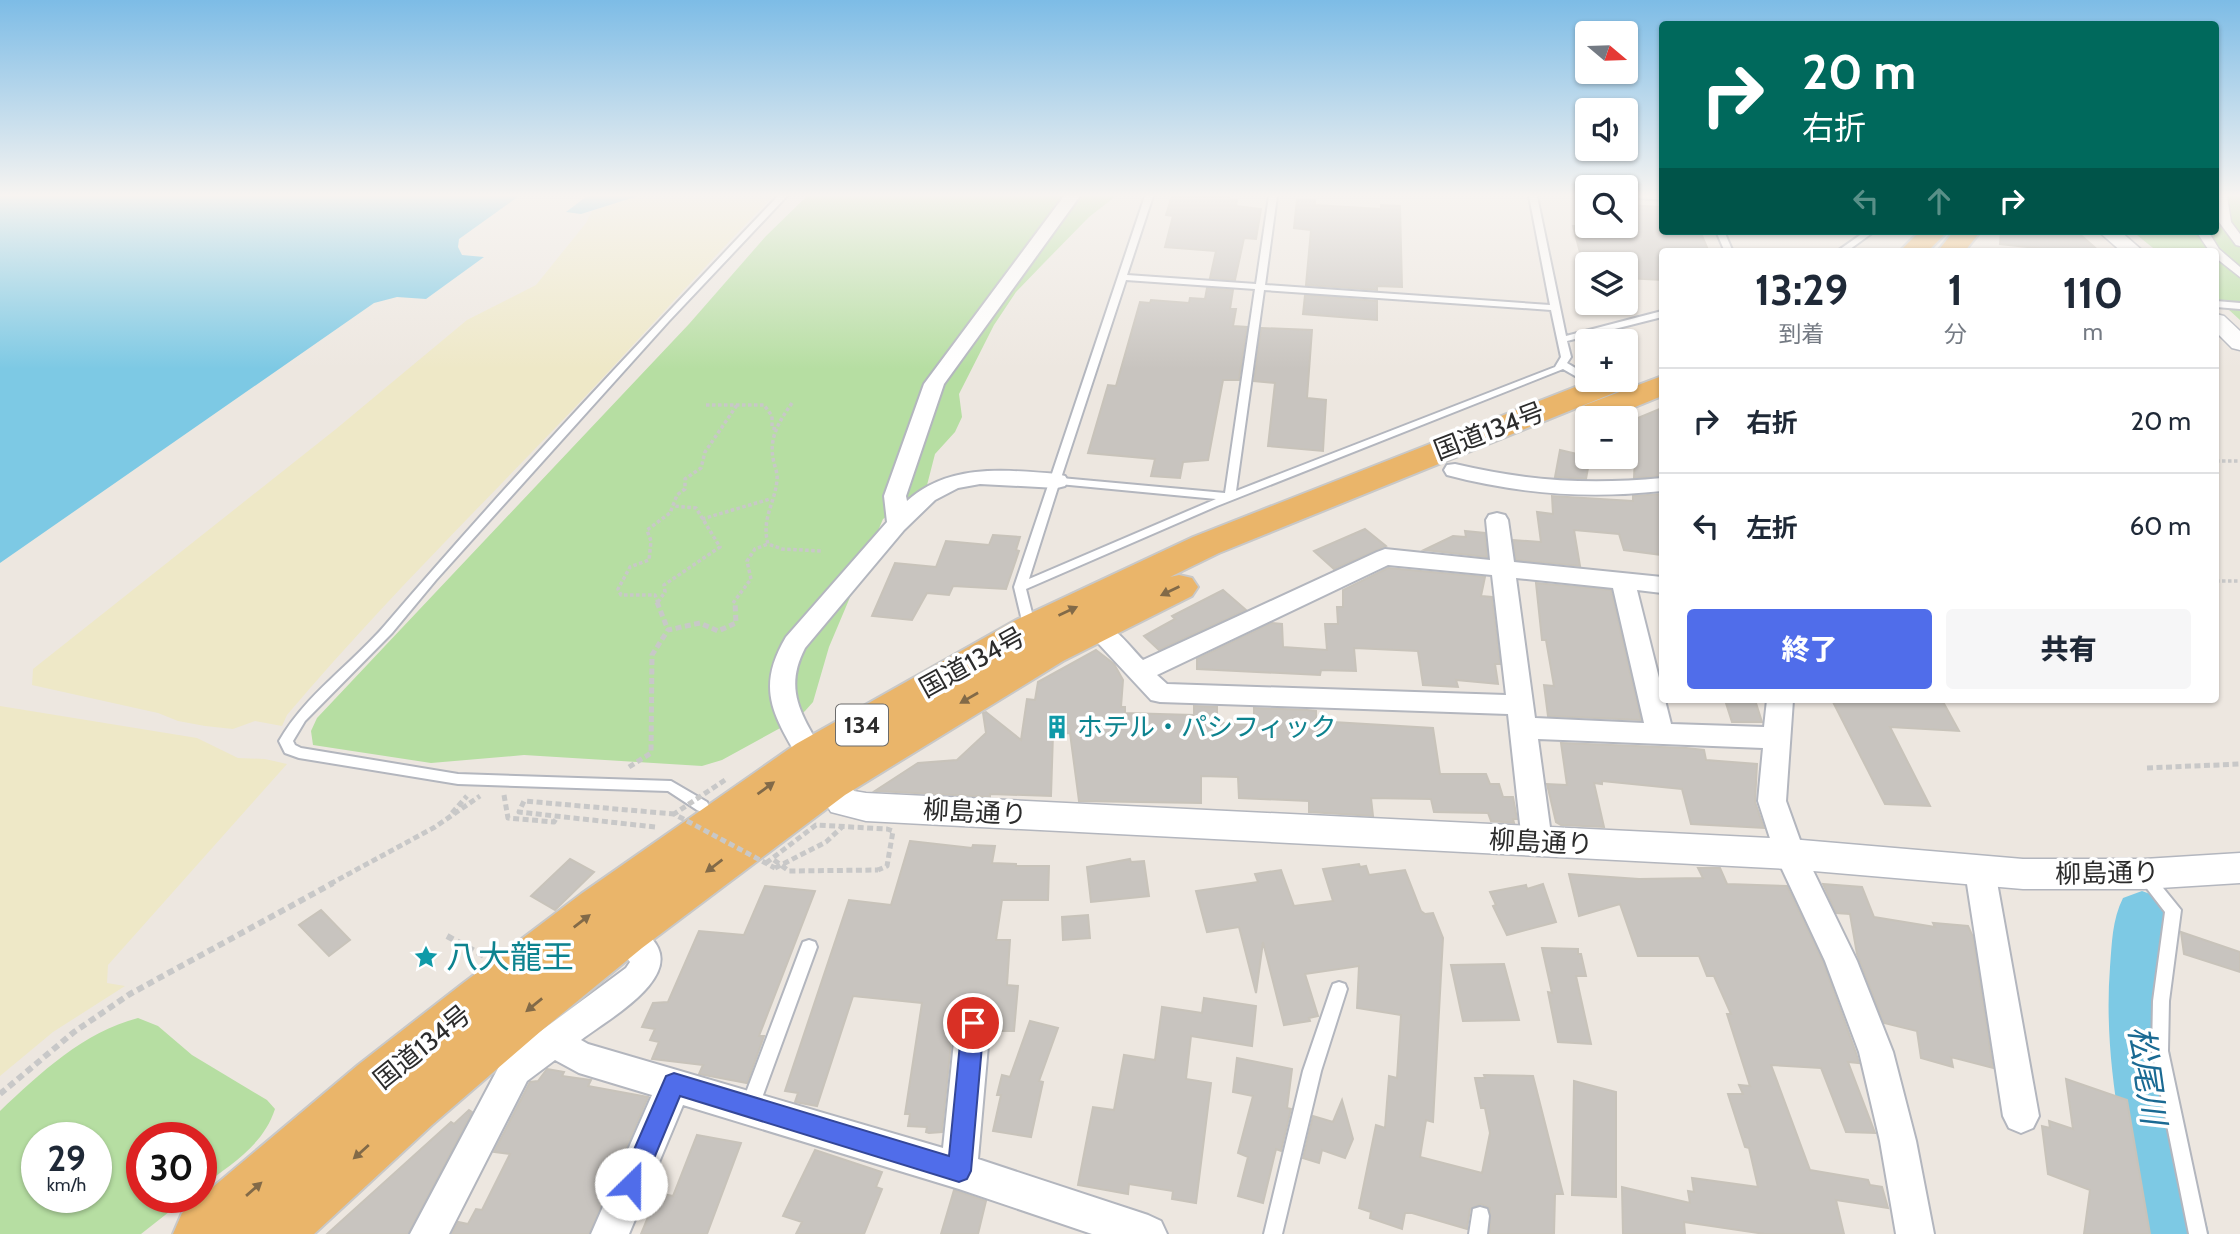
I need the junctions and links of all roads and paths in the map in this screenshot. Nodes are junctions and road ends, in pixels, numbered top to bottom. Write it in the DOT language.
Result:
graph roads {
  1 [pos="728,254"];
  2 [pos="1030,254"];
  3 [pos="1130,254"];
  4 [pos="1265,254"];
  5 [pos="1544,254"];
  6 [pos="2219,255"];
  7 [pos="2240,273"];
  8 [pos="1122,277"];
  9 [pos="1260,287"];
  10 [pos="2219,304"];
  11 [pos="2240,306"];
  12 [pos="1555,308"];
  13 [pos="1659,315"];
  14 [pos="2219,324"];
  15 [pos="1562,340"];
  16 [pos="2240,343"];
  17 [pos="1561,364"];
  18 [pos="1659,364"];
  19 [pos="1575,370"];
  20 [pos="1638,370"];
  21 [pos="1659,387"];
  22 [pos="1577,392"];
  23 [pos="792,403"];
  24 [pos="706,405"];
  25 [pos="737,405"];
  26 [pos="776,429"];
  27 [pos="2219,461"];
  28 [pos="2240,461"];
  29 [pos="1455,470"];
  30 [pos="1057,481"];
  31 [pos="1659,485"];
  32 [pos="1230,498"];
  33 [pos="770,499"];
  34 [pos="674,506"];
  35 [pos="702,519"];
  36 [pos="1497,520"];
  37 [pos="898,524"];
  38 [pos="768,544"];
  39 [pos="822,551"];
  40 [pos="1502,570"];
  41 [pos="1623,581"];
  42 [pos="2219,581"];
  43 [pos="2240,581"];
  44 [pos="1659,585"];
  45 [pos="1020,587"];
  46 [pos="658,602"];
  47 [pos="1096,628"];
  48 [pos="1030,629"];
  49 [pos="668,630"];
  50 [pos="1140,672"];
  51 [pos="1780,703"];
  52 [pos="1521,717"];
  53 [pos="1660,733"];
  54 [pos="1775,738"];
  55 [pos="2240,764"];
  56 [pos="625,768"];
  57 [pos="2147,768"];
  58 [pos="471,779"];
  59 [pos="725,780"];
  60 [pos="502,781"];
  61 [pos="830,798"];
  62 [pos="702,806"];
  63 [pos="674,814"];
  64 [pos="558,815"];
  65 [pos="508,818"];
  66 [pos="435,827"];
  67 [pos="659,828"];
  68 [pos="1537,842"];
  69 [pos="1790,854"];
  70 [pos="766,863"];
  71 [pos="2240,868"];
  72 [pos="1980,871"];
  73 [pos="2144,874"];
  74 [pos="625,933"];
  75 [pos="447,936"];
  76 [pos="809,947"];
  77 [pos="494,961"];
  78 [pos="1339,989"];
  79 [pos="973,1023"];
  80 [pos="554,1041"];
  81 [pos="674,1084"];
  82 [pos="0,1094"];
  83 [pos="750,1107"];
  84 [pos="2021,1116"];
  85 [pos="959,1171"];
  86 [pos="203,1234"];
  87 [pos="270,1234"];
  88 [pos="429,1234"];
  89 [pos="610,1234"];
  90 [pos="1148,1234"];
  91 [pos="1273,1234"];
  92 [pos="1915,1234"];
  93 [pos="2198,1234"];
  1 -- 58 [label="lane"];
  2 -- 37 [label="street"];
  3 -- 8 [label="lane"];
  4 -- 9 [label="lane"];
  5 -- 12 [label="lane"];
  6 -- 7 [label="street"];
  8 -- 9 [label="lane"];
  8 -- 30 [label="lane"];
  9 -- 12 [label="lane"];
  9 -- 32 [label="lane"];
  10 -- 11 [label="lane"];
  12 -- 15 [label="lane"];
  13 -- 15 [label="lane"];
  14 -- 16 [label="street"];
  15 -- 17 [label="lane"];
  17 -- 19 [label="lane"];
  17 -- 32 [label="lane"];
  18 -- 20 [label="highway, 国道134号 / 134"];
  21 -- 29 [label="highway, 国道134号 / 134"];
  48 -- 22 [label="highway, 国道134号 / 134, one-way"];
  23 -- 26 [label="path"];
  24 -- 25 [label="path"];
  25 -- 26 [label="path"];
  25 -- 34 [label="path"];
  26 -- 33 [label="path"];
  27 -- 28 [label="path"];
  29 -- 31 [label="street"];
  29 -- 47 [label="highway, 国道134号 / 134, one-way"];
  30 -- 32 [label="lane"];
  30 -- 37 [label="street"];
  30 -- 45 [label="lane"];
  32 -- 45 [label="lane"];
  33 -- 35 [label="path"];
  33 -- 38 [label="path"];
  34 -- 35 [label="path"];
  34 -- 46 [label="path"];
  35 -- 46 [label="path"];
  36 -- 40 [label="street"];
  37 -- 61 [label="street"];
  38 -- 39 [label="path"];
  38 -- 49 [label="path"];
  40 -- 41 [label="street"];
  40 -- 50 [label="street"];
  40 -- 52 [label="street"];
  41 -- 44 [label="street"];
  41 -- 53 [label="street"];
  42 -- 43 [label="path"];
  45 -- 48 [label="lane"];
  46 -- 49 [label="path"];
  47 -- 50 [label="street"];
  47 -- 61 [label="highway, 国道134号 / 134, one-way"];
  48 -- 61 [label="highway, 国道134号 / 134"];
  49 -- 56 [label="path"];
  50 -- 52 [label="street"];
  51 -- 54 [label="street"];
  52 -- 53 [label="street"];
  52 -- 68 [label="street"];
  53 -- 54 [label="street"];
  54 -- 69 [label="street"];
  55 -- 57 [label="path"];
  58 -- 60 [label="lane"];
  58 -- 66 [label="path"];
  59 -- 63 [label="path, bridge"];
  60 -- 62 [label="lane"];
  60 -- 66 [label="path"];
  61 -- 68 [label="street, 柳島通り"];
  61 -- 70 [label="path, bridge"];
  61 -- 70 [label="path, bridge"];
  61 -- 74 [label="highway, 国道134号 / 134, one-way"];
  86 -- 61 [label="highway, 国道134号 / 134, one-way"];
  63 -- 64 [label="path"];
  63 -- 70 [label="path, bridge"];
  64 -- 65 [label="path"];
  64 -- 67 [label="path"];
  66 -- 82 [label="path"];
  68 -- 69 [label="street, 柳島通り"];
  69 -- 72 [label="street, 柳島通り"];
  69 -- 92 [label="street"];
  71 -- 73 [label="street, 柳島通り"];
  72 -- 73 [label="street, 柳島通り"];
  72 -- 84 [label="street"];
  73 -- 93 [label="lane"];
  74 -- 80 [label="street"];
  74 -- 87 [label="highway, 国道134号 / 134, one-way"];
  75 -- 77 [label="path"];
  76 -- 83 [label="lane"];
  78 -- 91 [label="lane"];
  79 -- 85 [label="street"];
  80 -- 81 [label="street"];
  80 -- 88 [label="street"];
  81 -- 83 [label="street"];
  81 -- 89 [label="street"];
  83 -- 85 [label="street"];
  85 -- 90 [label="street"];
}
